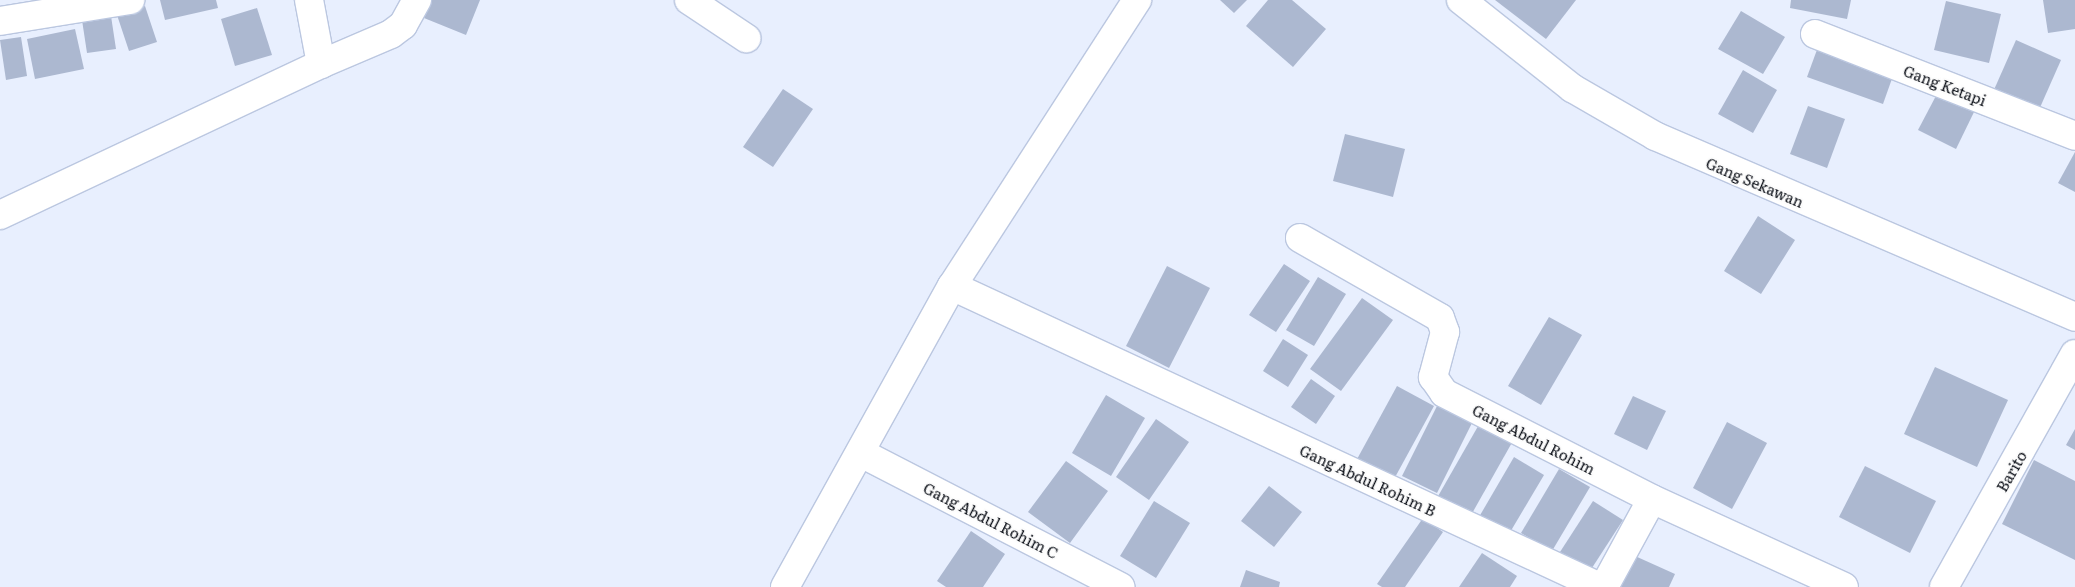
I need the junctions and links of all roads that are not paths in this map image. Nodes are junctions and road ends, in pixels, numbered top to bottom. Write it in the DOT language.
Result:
graph roads {
  1 [pos="130,0"];
  2 [pos="309,0"];
  3 [pos="417,0"];
  4 [pos="689,0"];
  5 [pos="1137,0"];
  6 [pos="1461,0"];
  7 [pos="0,21"];
  8 [pos="1815,34"];
  9 [pos="746,38"];
  10 [pos="321,64"];
  11 [pos="2075,136"];
  12 [pos="0,215"];
  13 [pos="1300,238"];
  14 [pos="952,286"];
  15 [pos="2075,317"];
  16 [pos="2075,354"];
  17 [pos="861,453"];
  18 [pos="1652,499"];
  19 [pos="785,587"];
  20 [pos="1121,587"];
  21 [pos="1600,587"];
  22 [pos="1604,587"];
  23 [pos="1844,587"];
  24 [pos="1944,587"];
  1 -- 7 [label="street"];
  2 -- 10 [label="street"];
  3 -- 10 [label="street"];
  4 -- 9 [label="street"];
  5 -- 14 [label="street"];
  6 -- 15 [label="street, Gang Sekawan"];
  8 -- 11 [label="street, Gang Ketapi"];
  10 -- 12 [label="street"];
  13 -- 18 [label="street, Gang Abdul Rohim"];
  14 -- 17 [label="street"];
  14 -- 21 [label="street, Gang Abdul Rohim B"];
  16 -- 24 [label="street, Barito"];
  17 -- 19 [label="street"];
  17 -- 20 [label="street, Gang Abdul Rohim C"];
  18 -- 22 [label="street"];
  18 -- 23 [label="street, Gang Abdul Rohim"];
}
